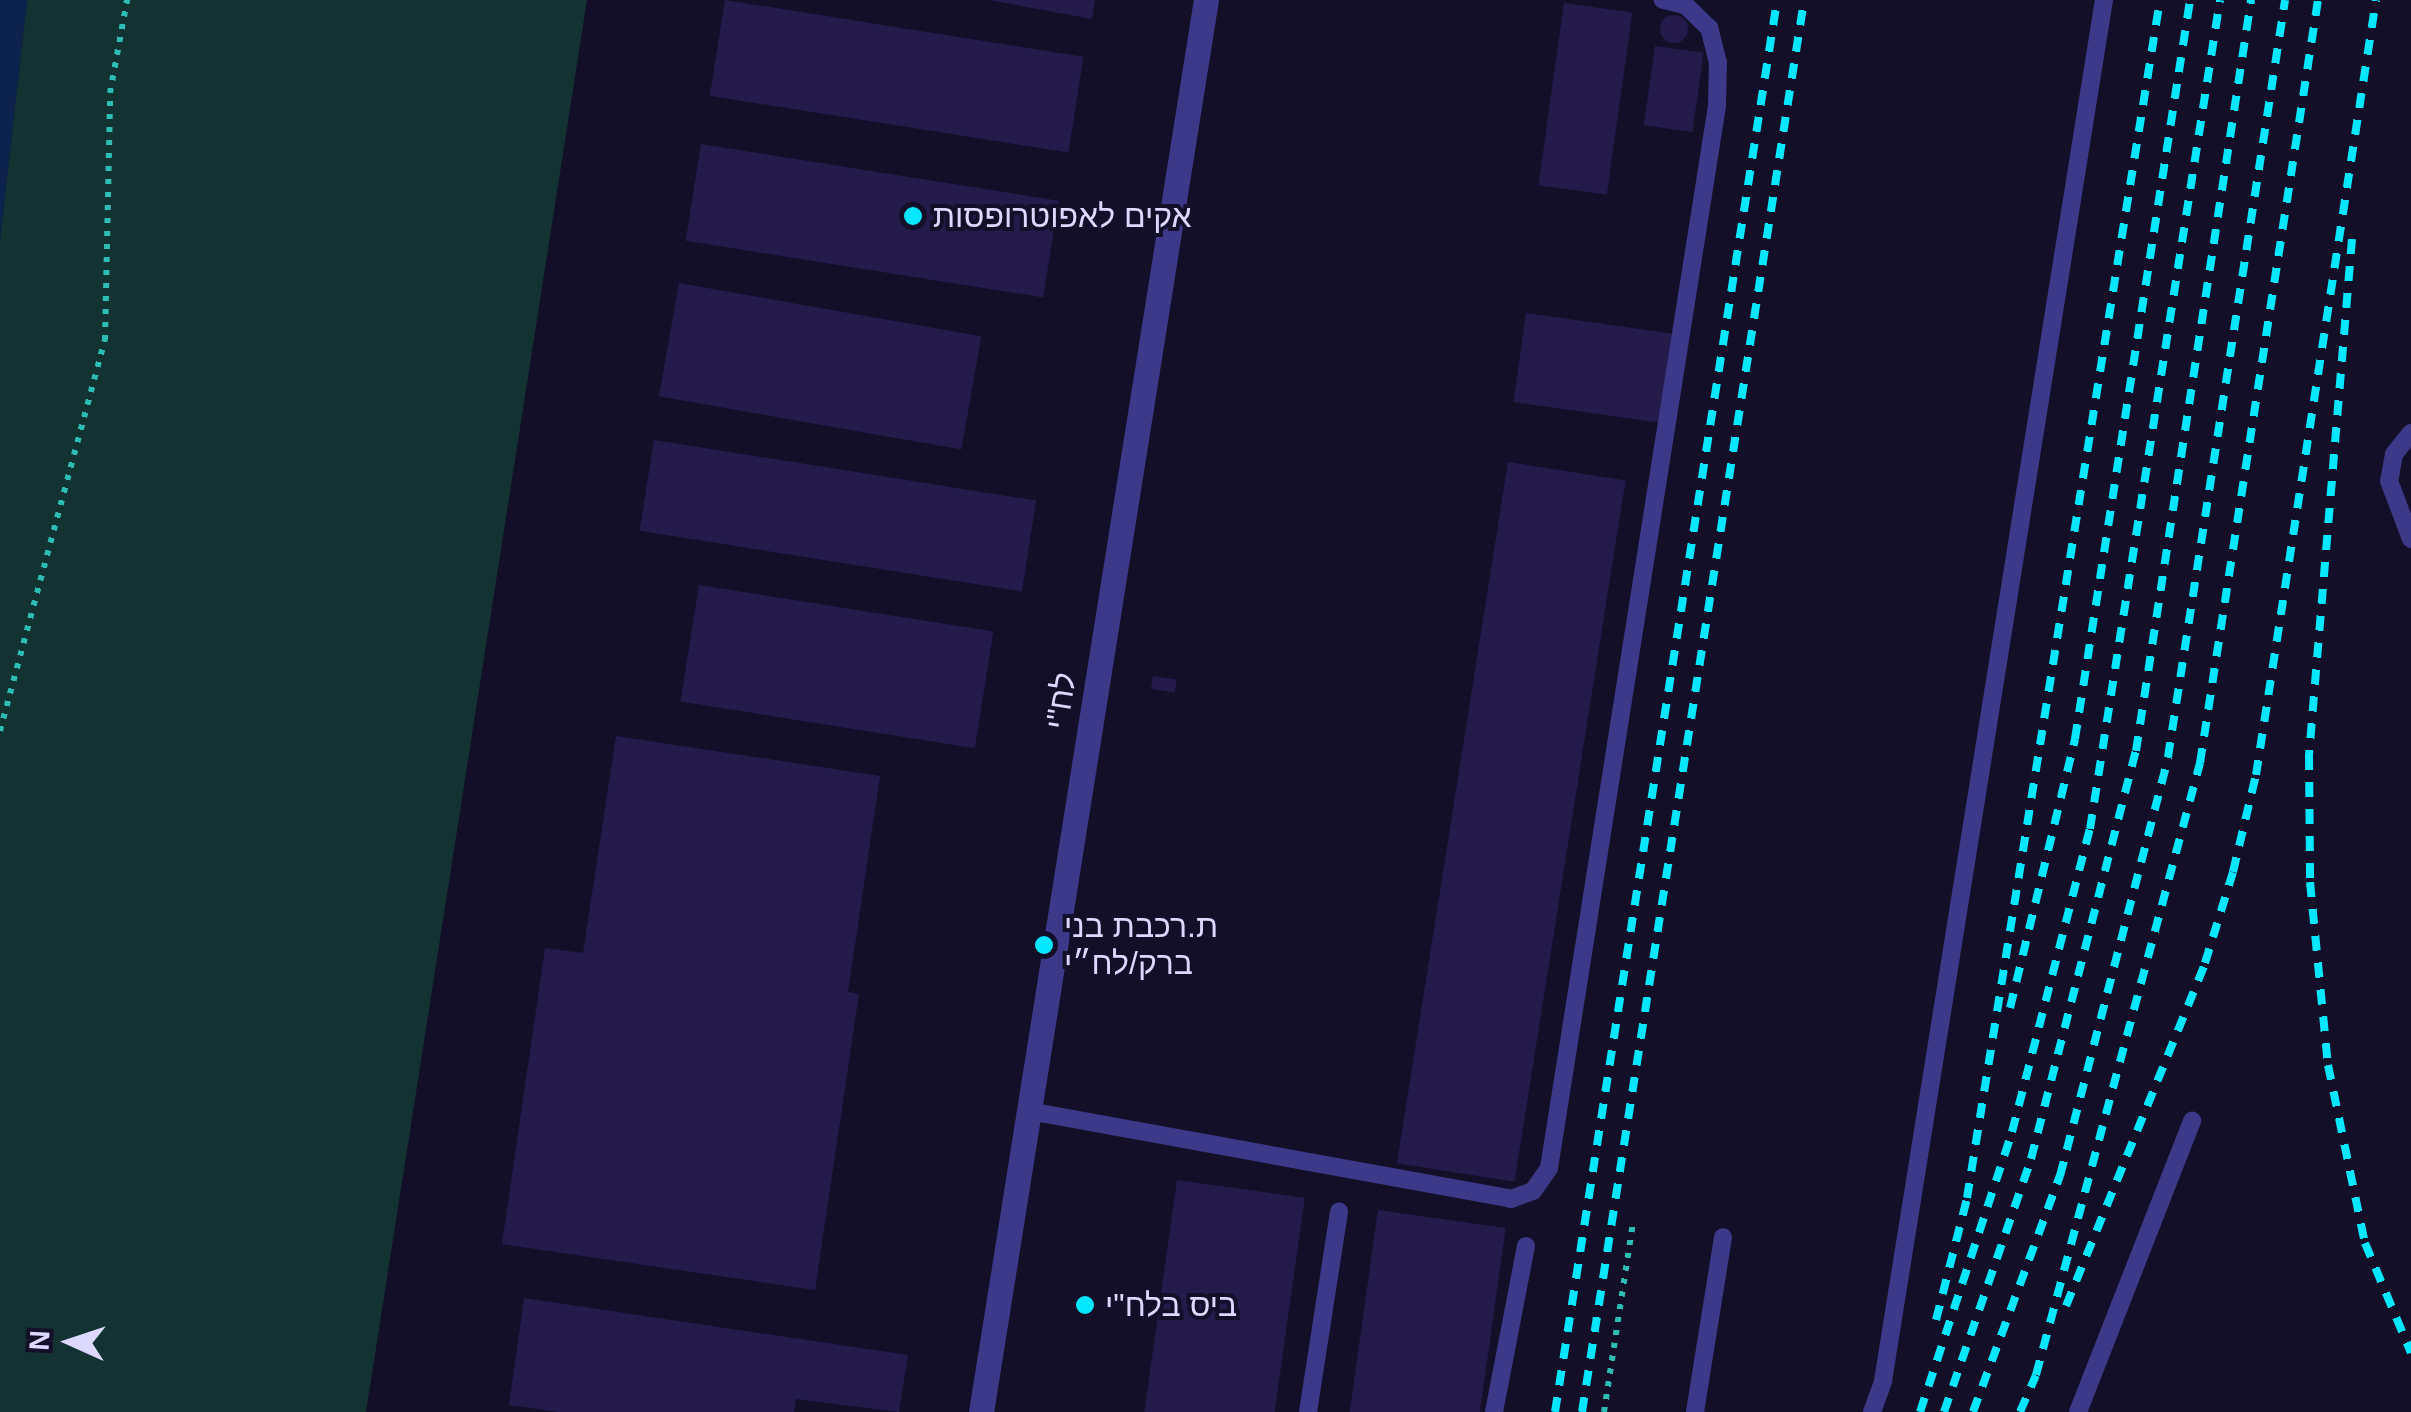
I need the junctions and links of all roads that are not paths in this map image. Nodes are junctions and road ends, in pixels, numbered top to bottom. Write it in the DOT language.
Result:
graph roads {
  1 [pos="1206,0"];
  2 [pos="1663,0"];
  3 [pos="2104,0"];
  4 [pos="2411,432"];
  5 [pos="2411,539"];
  6 [pos="1029,1111"];
  7 [pos="2192,1121"];
  8 [pos="1339,1211"];
  9 [pos="1723,1237"];
  10 [pos="1526,1246"];
  11 [pos="981,1412"];
  12 [pos="1308,1412"];
  13 [pos="1494,1412"];
  14 [pos="1695,1412"];
  15 [pos="1872,1412"];
  16 [pos="2078,1412"];
  1 -- 6 [label="street, לח\"י"];
  2 -- 6 [label="lane"];
  3 -- 15 [label="lane"];
  4 -- 5 [label="lane"];
  6 -- 11 [label="street, לח\"י"];
  7 -- 16 [label="lane"];
  8 -- 12 [label="lane"];
  9 -- 14 [label="lane"];
  10 -- 13 [label="lane"];
}
